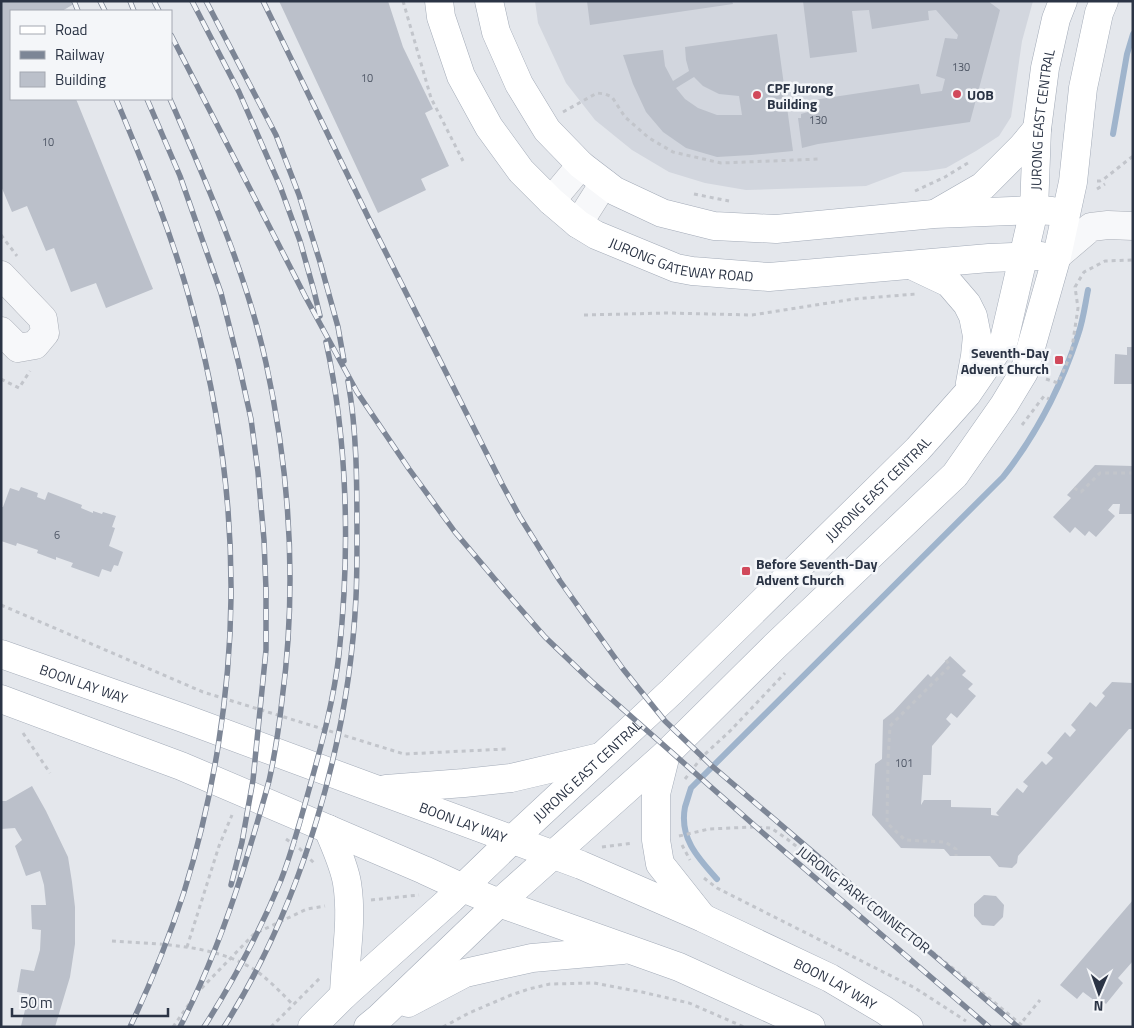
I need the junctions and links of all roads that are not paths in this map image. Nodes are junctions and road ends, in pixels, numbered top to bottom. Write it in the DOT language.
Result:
graph roads {
  1 [pos="439,1"];
  2 [pos="489,1"];
  3 [pos="1063,1"];
  4 [pos="1104,1"];
  5 [pos="1037,128"];
  6 [pos="581,166"];
  7 [pos="604,183"];
  8 [pos="551,201"];
  9 [pos="1034,210"];
  10 [pos="1066,212"];
  11 [pos="934,214"];
  12 [pos="578,224"];
  13 [pos="1133,226"];
  14 [pos="1091,227"];
  15 [pos="1057,256"];
  16 [pos="1023,257"];
  17 [pos="911,266"];
  18 [pos="1,275"];
  19 [pos="1,331"];
  20 [pos="968,394"];
  21 [pos="1,654"];
  22 [pos="1,699"];
  23 [pos="666,754"];
  24 [pos="601,756"];
  25 [pos="375,789"];
  26 [pos="328,829"];
  27 [pos="513,840"];
  28 [pos="554,855"];
  29 [pos="463,888"];
  30 [pos="499,903"];
  31 [pos="702,918"];
  32 [pos="629,950"];
  33 [pos="344,995"];
  34 [pos="374,1022"];
  35 [pos="312,1027"];
  36 [pos="811,1027"];
  37 [pos="910,1027"];
  1 -- 8 [label="main road, JURONG GATEWAY ROAD"];
  2 -- 6 [label="main road"];
  3 -- 5 [label="main road, JURONG EAST CENTRAL"];
  4 -- 10 [label="main road"];
  5 -- 9 [label="main road, JURONG EAST CENTRAL"];
  5 -- 11 [label="main road"];
  6 -- 7 [label="main road"];
  6 -- 8 [label="street"];
  7 -- 11 [label="main road"];
  7 -- 12 [label="street"];
  8 -- 12 [label="main road, JURONG GATEWAY ROAD"];
  9 -- 10 [label="main road"];
  9 -- 11 [label="main road"];
  9 -- 16 [label="main road, JURONG EAST CENTRAL"];
  10 -- 14 [label="street"];
  10 -- 15 [label="main road"];
  12 -- 17 [label="main road, JURONG GATEWAY ROAD"];
  13 -- 14 [label="street"];
  14 -- 15 [label="street"];
  15 -- 16 [label="main road, JURONG GATEWAY ROAD"];
  15 -- 23 [label="main road"];
  16 -- 17 [label="main road, JURONG GATEWAY ROAD"];
  16 -- 20 [label="main road, JURONG EAST CENTRAL"];
  17 -- 20 [label="main road"];
  18 -- 19 [label="street"];
  20 -- 24 [label="main road, JURONG EAST CENTRAL"];
  21 -- 25 [label="main road, BOON LAY WAY"];
  22 -- 26 [label="main road"];
  23 -- 28 [label="main road"];
  23 -- 31 [label="main road"];
  24 -- 25 [label="main road"];
  24 -- 27 [label="main road, JURONG EAST CENTRAL"];
  25 -- 27 [label="main road, BOON LAY WAY"];
  26 -- 29 [label="main road"];
  26 -- 33 [label="main road"];
  27 -- 28 [label="main road, BOON LAY WAY"];
  27 -- 29 [label="main road, JURONG EAST CENTRAL"];
  28 -- 30 [label="main road"];
  28 -- 31 [label="main road, BOON LAY WAY"];
  29 -- 30 [label="main road"];
  29 -- 33 [label="main road, JURONG EAST CENTRAL"];
  30 -- 32 [label="main road"];
  30 -- 34 [label="main road"];
  31 -- 37 [label="main road, BOON LAY WAY"];
  32 -- 34 [label="main road"];
  32 -- 36 [label="main road"];
  33 -- 35 [label="main road, JURONG EAST CENTRAL"];
}
